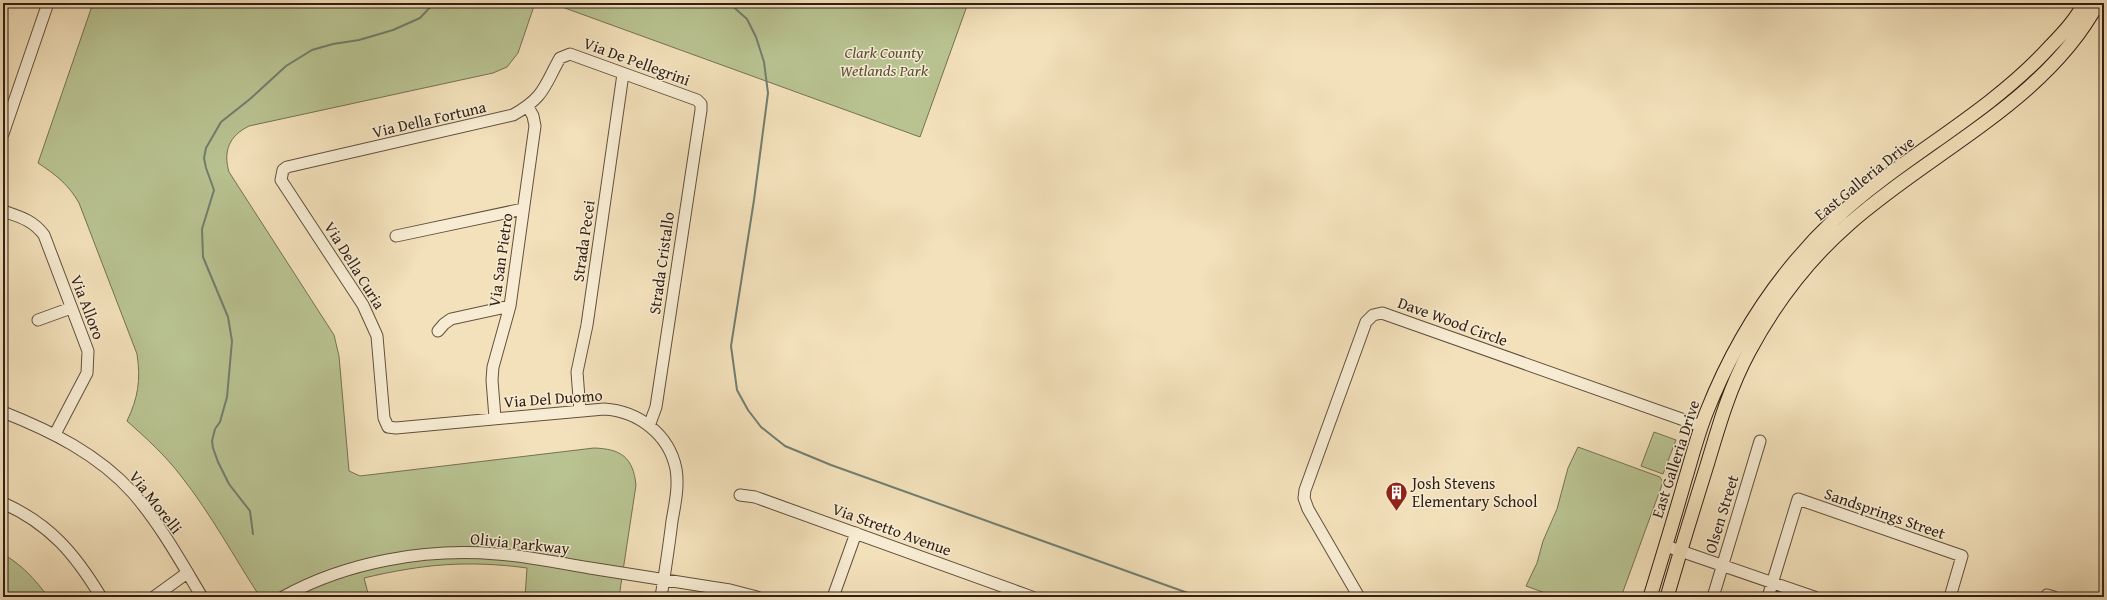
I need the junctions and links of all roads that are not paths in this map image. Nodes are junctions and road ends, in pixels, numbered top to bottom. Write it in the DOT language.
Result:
graph roads {
  1 [pos="48,3"];
  2 [pos="2084,3"];
  3 [pos="2098,3"];
  4 [pos="560,58"];
  5 [pos="623,74"];
  6 [pos="701,104"];
  7 [pos="528,107"];
  8 [pos="3,134"];
  9 [pos="281,174"];
  10 [pos="523,209"];
  11 [pos="3,211"];
  12 [pos="396,236"];
  13 [pos="510,306"];
  14 [pos="71,308"];
  15 [pos="38,320"];
  16 [pos="438,331"];
  17 [pos="1727,401"];
  18 [pos="580,411"];
  19 [pos="3,412"];
  20 [pos="495,418"];
  21 [pos="649,426"];
  22 [pos="1701,426"];
  23 [pos="388,427"];
  24 [pos="56,434"];
  25 [pos="1760,441"];
  26 [pos="740,495"];
  27 [pos="3,503"];
  28 [pos="856,533"];
  29 [pos="1666,546"];
  30 [pos="1680,550"];
  31 [pos="1722,565"];
  32 [pos="187,573"];
  33 [pos="664,579"];
  34 [pos="1772,582"];
  35 [pos="101,597"];
  36 [pos="154,597"];
  37 [pos="202,597"];
  38 [pos="284,597"];
  39 [pos="661,597"];
  40 [pos="757,597"];
  41 [pos="833,597"];
  42 [pos="1032,597"];
  43 [pos="1358,597"];
  44 [pos="1650,597"];
  45 [pos="1667,597"];
  46 [pos="1713,597"];
  47 [pos="1768,597"];
  48 [pos="1814,597"];
  49 [pos="1950,597"];
  50 [pos="2046,597"];
  51 [pos="2054,597"];
  1 -- 8 [label="street"];
  2 -- 22 [label="main road, East Galleria Drive"];
  3 -- 17 [label="main road, East Galleria Drive"];
  4 -- 5 [label="street, Via De Pellegrini"];
  4 -- 7 [label="street, Via Della Fortuna"];
  5 -- 6 [label="street, Via De Pellegrini"];
  5 -- 18 [label="street, Strada Pecei"];
  6 -- 21 [label="street, Strada Cristallo"];
  7 -- 9 [label="street, Via Della Fortuna"];
  7 -- 10 [label="street, Via San Pietro"];
  9 -- 23 [label="street, Via Della Curia"];
  10 -- 12 [label="street"];
  10 -- 13 [label="street, Via San Pietro"];
  11 -- 14 [label="street, Via Alloro"];
  13 -- 16 [label="street"];
  13 -- 20 [label="street, Via San Pietro"];
  14 -- 15 [label="street"];
  14 -- 24 [label="street, Via Alloro"];
  17 -- 22 [label="main road"];
  17 -- 30 [label="main road, East Galleria Drive"];
  18 -- 20 [label="street, Via Del Duomo"];
  18 -- 21 [label="street, Via Del Duomo"];
  19 -- 24 [label="street, Via Morelli"];
  20 -- 23 [label="street, Via Del Duomo"];
  21 -- 33 [label="street, Via Del Duomo"];
  22 -- 29 [label="main road, East Galleria Drive"];
  22 -- 43 [label="street, Dave Wood Circle"];
  24 -- 32 [label="street, Via Morelli"];
  25 -- 31 [label="street, Olsen Street"];
  26 -- 28 [label="street, Via Stretto Avenue"];
  27 -- 35 [label="street"];
  28 -- 41 [label="street"];
  28 -- 42 [label="street, Via Stretto Avenue"];
  29 -- 30 [label="street"];
  29 -- 44 [label="main road, East Galleria Drive"];
  30 -- 31 [label="street"];
  30 -- 45 [label="main road, East Galleria Drive"];
  31 -- 34 [label="street"];
  31 -- 46 [label="street, Olsen Street"];
  32 -- 36 [label="street"];
  32 -- 37 [label="street, Via Morelli"];
  33 -- 38 [label="street, Olivia Parkway"];
  33 -- 39 [label="street, Via Del Duomo"];
  33 -- 40 [label="street, Olivia Parkway"];
  34 -- 47 [label="street"];
  34 -- 48 [label="street"];
  34 -- 49 [label="street, Sandsprings Street"];
  50 -- 51 [label="street"];
}
